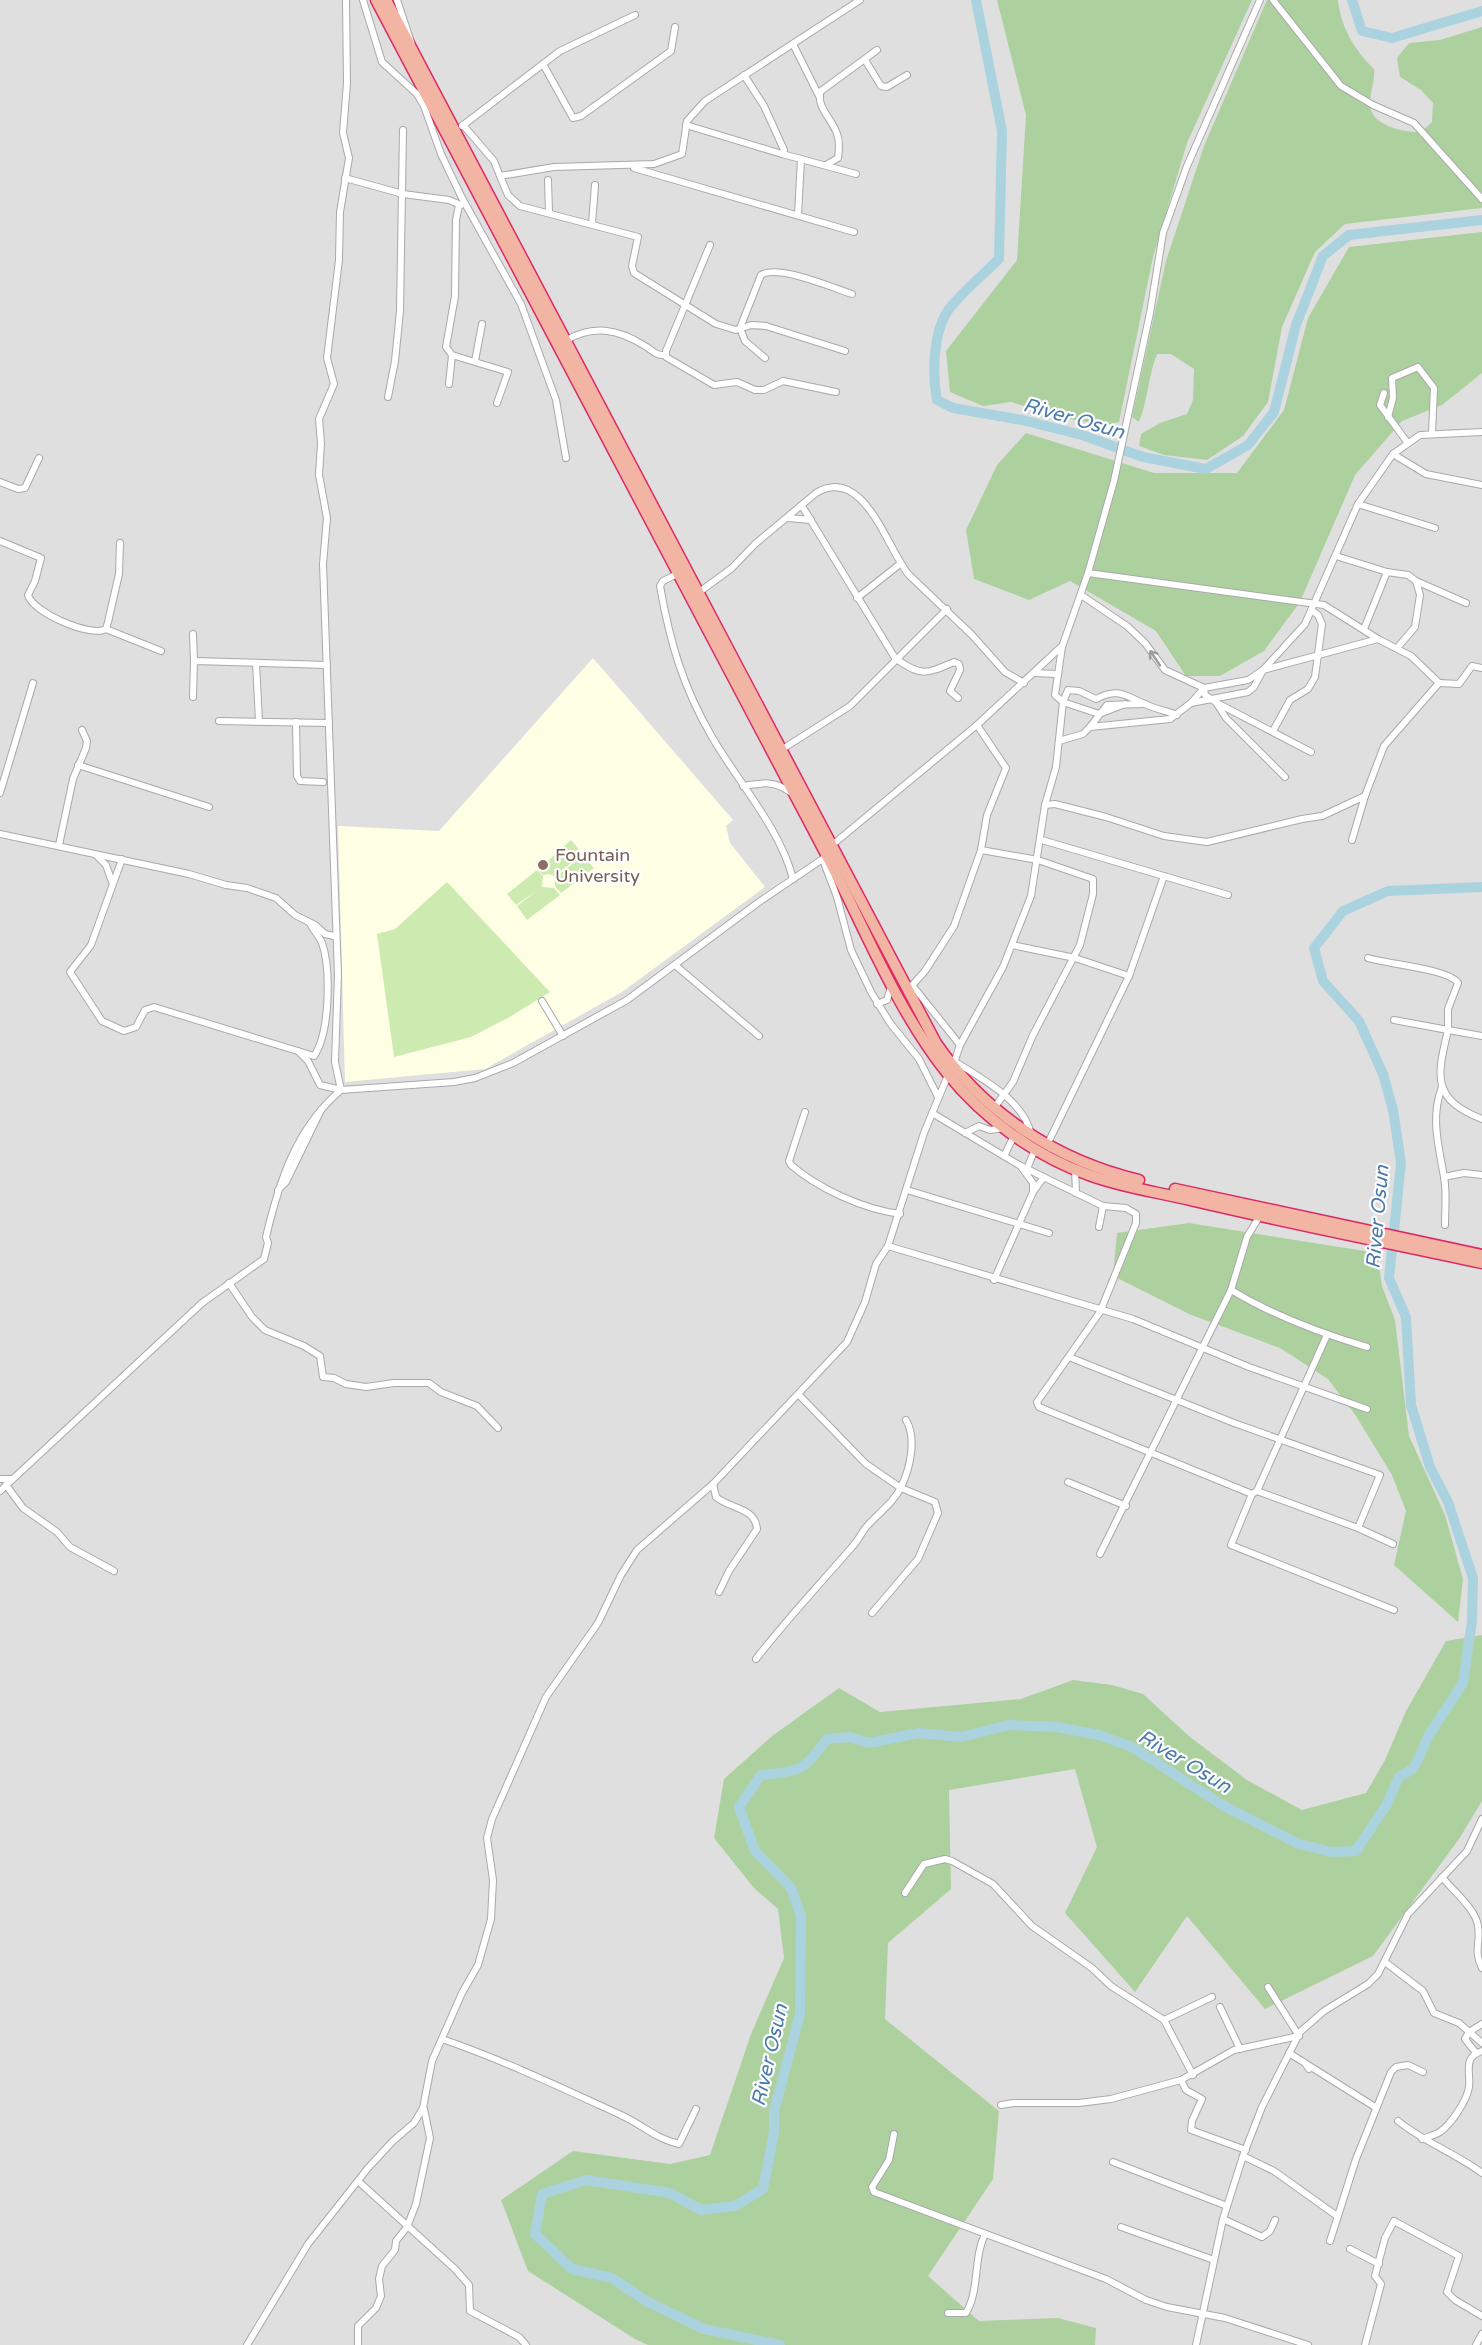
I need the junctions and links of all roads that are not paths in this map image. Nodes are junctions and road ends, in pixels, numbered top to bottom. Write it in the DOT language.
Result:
graph roads {
  1 [pos="346,0"];
  2 [pos="363,0"];
  3 [pos="376,0"];
  4 [pos="386,0"];
  5 [pos="397,0"];
  6 [pos="860,0"];
  7 [pos="1260,0"];
  8 [pos="1273,0"];
  9 [pos="636,15"];
  10 [pos="675,27"];
  11 [pos="792,44"];
  12 [pos="876,50"];
  13 [pos="413,53"];
  14 [pos="865,60"];
  15 [pos="543,64"];
  16 [pos="744,75"];
  17 [pos="907,75"];
  18 [pos="819,96"];
  19 [pos="686,125"];
  20 [pos="403,130"];
  21 [pos="450,134"];
  22 [pos="782,154"];
  23 [pos="801,159"];
  24 [pos="654,165"];
  25 [pos="826,165"];
  26 [pos="630,167"];
  27 [pos="652,173"];
  28 [pos="856,174"];
  29 [pos="500,176"];
  30 [pos="345,178"];
  31 [pos="548,180"];
  32 [pos="595,185"];
  33 [pos="403,194"];
  34 [pos="1482,199"];
  35 [pos="463,205"];
  36 [pos="549,212"];
  37 [pos="798,215"];
  38 [pos="592,224"];
  39 [pos="854,232"];
  40 [pos="710,245"];
  41 [pos="852,294"];
  42 [pos="685,306"];
  43 [pos="482,324"];
  44 [pos="740,328"];
  45 [pos="564,341"];
  46 [pos="845,351"];
  47 [pos="452,355"];
  48 [pos="665,355"];
  49 [pos="765,358"];
  50 [pos="475,361"];
  51 [pos="449,384"];
  52 [pos="836,392"];
  53 [pos="1384,393"];
  54 [pos="388,397"];
  55 [pos="497,403"];
  56 [pos="1388,417"];
  57 [pos="1482,432"];
  58 [pos="1432,433"];
  59 [pos="1407,442"];
  60 [pos="1393,454"];
  61 [pos="39,458"];
  62 [pos="567,458"];
  63 [pos="0,482"];
  64 [pos="1482,485"];
  65 [pos="1358,504"];
  66 [pos="802,506"];
  67 [pos="787,518"];
  68 [pos="811,520"];
  69 [pos="1435,528"];
  70 [pos="0,541"];
  71 [pos="120,543"];
  72 [pos="1340,545"];
  73 [pos="1336,556"];
  74 [pos="1349,558"];
  75 [pos="900,564"];
  76 [pos="1387,572"];
  77 [pos="1088,573"];
  78 [pos="677,574"];
  79 [pos="1416,581"];
  80 [pos="698,593"];
  81 [pos="1081,595"];
  82 [pos="857,598"];
  83 [pos="1466,603"];
  84 [pos="1312,608"];
  85 [pos="947,609"];
  86 [pos="106,629"];
  87 [pos="1364,629"];
  88 [pos="193,634"];
  89 [pos="1378,639"];
  90 [pos="1062,646"];
  91 [pos="1398,647"];
  92 [pos="161,651"];
  93 [pos="1316,657"];
  94 [pos="895,658"];
  95 [pos="194,661"];
  96 [pos="256,663"];
  97 [pos="327,665"];
  98 [pos="1482,668"];
  99 [pos="1263,670"];
  100 [pos="1035,673"];
  101 [pos="1056,674"];
  102 [pos="33,683"];
  103 [pos="1024,683"];
  104 [pos="1439,683"];
  105 [pos="1217,686"];
  106 [pos="1204,688"];
  107 [pos="1229,694"];
  108 [pos="193,697"];
  109 [pos="958,698"];
  110 [pos="1096,699"];
  111 [pos="1214,701"];
  112 [pos="1063,702"];
  113 [pos="1191,703"];
  114 [pos="1125,704"];
  115 [pos="1144,704"];
  116 [pos="1107,705"];
  117 [pos="1100,714"];
  118 [pos="1177,715"];
  119 [pos="219,720"];
  120 [pos="260,722"];
  121 [pos="296,722"];
  122 [pos="329,723"];
  123 [pos="977,724"];
  124 [pos="1090,727"];
  125 [pos="82,730"];
  126 [pos="1273,731"];
  127 [pos="1059,741"];
  128 [pos="781,750"];
  129 [pos="1311,752"];
  130 [pos="78,765"];
  131 [pos="1285,777"];
  132 [pos="323,783"];
  133 [pos="743,786"];
  134 [pos="0,793"];
  135 [pos="795,795"];
  136 [pos="1365,796"];
  137 [pos="1045,805"];
  138 [pos="208,807"];
  139 [pos="0,834"];
  140 [pos="1042,840"];
  141 [pos="1352,840"];
  142 [pos="59,845"];
  143 [pos="981,850"];
  144 [pos="827,853"];
  145 [pos="96,855"];
  146 [pos="122,859"];
  147 [pos="1038,860"];
  148 [pos="1164,876"];
  149 [pos="792,879"];
  150 [pos="112,882"];
  151 [pos="1228,895"];
  152 [pos="310,922"];
  153 [pos="334,936"];
  154 [pos="1012,945"];
  155 [pos="1075,958"];
  156 [pos="1368,958"];
  157 [pos="675,965"];
  158 [pos="1129,976"];
  159 [pos="892,984"];
  160 [pos="910,987"];
  161 [pos="542,1001"];
  162 [pos="877,1004"];
  163 [pos="1394,1020"];
  164 [pos="1448,1030"];
  165 [pos="563,1036"];
  166 [pos="759,1036"];
  167 [pos="1482,1036"];
  168 [pos="960,1045"];
  169 [pos="298,1052"];
  170 [pos="952,1067"];
  171 [pos="1442,1087"];
  172 [pos="341,1090"];
  173 [pos="1004,1095"];
  174 [pos="938,1097"];
  175 [pos="805,1112"];
  176 [pos="991,1112"];
  177 [pos="932,1113"];
  178 [pos="1482,1119"];
  179 [pos="979,1126"];
  180 [pos="1005,1128"];
  181 [pos="965,1133"];
  182 [pos="1014,1136"];
  183 [pos="1032,1137"];
  184 [pos="1047,1146"];
  185 [pos="1035,1149"];
  186 [pos="1004,1156"];
  187 [pos="1019,1165"];
  188 [pos="1027,1169"];
  189 [pos="1075,1170"];
  190 [pos="1482,1175"];
  191 [pos="1044,1177"];
  192 [pos="1444,1177"];
  193 [pos="907,1190"];
  194 [pos="1034,1192"];
  195 [pos="1076,1193"];
  196 [pos="1103,1206"];
  197 [pos="900,1214"];
  198 [pos="1259,1216"];
  199 [pos="1019,1224"];
  200 [pos="1445,1225"];
  201 [pos="1099,1227"];
  202 [pos="1344,1230"];
  203 [pos="1049,1233"];
  204 [pos="888,1246"];
  205 [pos="1422,1246"];
  206 [pos="1482,1255"];
  207 [pos="1482,1263"];
  208 [pos="994,1280"];
  209 [pos="229,1283"];
  210 [pos="1231,1290"];
  211 [pos="1101,1312"];
  212 [pos="1327,1335"];
  213 [pos="1203,1347"];
  214 [pos="1367,1347"];
  215 [pos="1070,1357"];
  216 [pos="1304,1388"];
  217 [pos="799,1395"];
  218 [pos="1176,1399"];
  219 [pos="1367,1408"];
  220 [pos="906,1420"];
  221 [pos="498,1428"];
  222 [pos="1280,1439"];
  223 [pos="1150,1451"];
  224 [pos="0,1479"];
  225 [pos="12,1479"];
  226 [pos="1068,1482"];
  227 [pos="713,1484"];
  228 [pos="6,1485"];
  229 [pos="901,1488"];
  230 [pos="0,1491"];
  231 [pos="1254,1493"];
  232 [pos="1126,1506"];
  233 [pos="1358,1528"];
  234 [pos="1393,1544"];
  235 [pos="1100,1554"];
  236 [pos="114,1571"];
  237 [pos="719,1592"];
  238 [pos="1394,1610"];
  239 [pos="872,1613"];
  240 [pos="756,1659"];
  241 [pos="1481,1822"];
  242 [pos="1442,1877"];
  243 [pos="905,1893"];
  244 [pos="1385,1962"];
  245 [pos="1482,1968"];
  246 [pos="1268,1987"];
  247 [pos="1212,1997"];
  248 [pos="1220,2007"];
  249 [pos="1164,2020"];
  250 [pos="1482,2024"];
  251 [pos="1468,2032"];
  252 [pos="1299,2036"];
  253 [pos="442,2039"];
  254 [pos="1482,2043"];
  255 [pos="1240,2049"];
  256 [pos="1479,2052"];
  257 [pos="1289,2053"];
  258 [pos="1423,2072"];
  259 [pos="1194,2075"];
  260 [pos="1181,2080"];
  261 [pos="1001,2105"];
  262 [pos="1376,2107"];
  263 [pos="423,2108"];
  264 [pos="696,2109"];
  265 [pos="1398,2121"];
  266 [pos="894,2134"];
  267 [pos="1422,2139"];
  268 [pos="1244,2153"];
  269 [pos="1113,2163"];
  270 [pos="1482,2173"];
  271 [pos="358,2181"];
  272 [pos="1227,2205"];
  273 [pos="1337,2216"];
  274 [pos="1223,2219"];
  275 [pos="1275,2220"];
  276 [pos="1121,2227"];
  277 [pos="407,2228"];
  278 [pos="985,2234"];
  279 [pos="1330,2241"];
  280 [pos="1350,2249"];
  281 [pos="1214,2260"];
  282 [pos="1379,2264"];
  283 [pos="948,2313"];
  284 [pos="1203,2313"];
  285 [pos="1482,2316"];
  286 [pos="1482,2334"];
  287 [pos="247,2345"];
  288 [pos="358,2345"];
  289 [pos="526,2345"];
  290 [pos="1196,2345"];
  291 [pos="1308,2345"];
  292 [pos="1365,2345"];
  293 [pos="1476,2345"];
  1 -- 30 [label="street"];
  2 -- 21 [label="street"];
  3 -- 21 [label="highway"];
  4 -- 13 [label="highway"];
  5 -- 13 [label="street"];
  6 -- 11 [label="street"];
  7 -- 77 [label="street"];
  8 -- 34 [label="street"];
  9 -- 15 [label="street"];
  10 -- 15 [label="street"];
  11 -- 16 [label="street"];
  11 -- 18 [label="street"];
  12 -- 14 [label="street"];
  13 -- 21 [label="highway"];
  14 -- 17 [label="street"];
  14 -- 18 [label="street"];
  15 -- 21 [label="street"];
  16 -- 19 [label="street"];
  16 -- 22 [label="street"];
  18 -- 25 [label="street"];
  19 -- 22 [label="street"];
  19 -- 24 [label="street"];
  20 -- 33 [label="street"];
  21 -- 29 [label="street"];
  21 -- 35 [label="street"];
  21 -- 45 [label="highway"];
  21 -- 78 [label="highway"];
  22 -- 23 [label="street"];
  23 -- 25 [label="street"];
  23 -- 37 [label="street"];
  24 -- 26 [label="street"];
  24 -- 27 [label="street"];
  25 -- 28 [label="street"];
  26 -- 27 [label="street"];
  26 -- 29 [label="street"];
  27 -- 37 [label="street"];
  29 -- 36 [label="street"];
  30 -- 33 [label="street"];
  30 -- 97 [label="street"];
  31 -- 36 [label="street"];
  32 -- 38 [label="street"];
  33 -- 35 [label="street"];
  33 -- 54 [label="street"];
  35 -- 47 [label="street"];
  35 -- 62 [label="street"];
  36 -- 38 [label="street"];
  37 -- 39 [label="street"];
  38 -- 42 [label="street"];
  40 -- 42 [label="street"];
  41 -- 44 [label="street"];
  42 -- 44 [label="street"];
  42 -- 48 [label="street"];
  43 -- 50 [label="street"];
  44 -- 46 [label="street"];
  44 -- 49 [label="street"];
  45 -- 48 [label="street"];
  45 -- 80 [label="highway"];
  47 -- 50 [label="street"];
  47 -- 51 [label="street"];
  48 -- 52 [label="street"];
  50 -- 55 [label="street"];
  53 -- 56 [label="street"];
  56 -- 58 [label="street"];
  56 -- 59 [label="street"];
  57 -- 58 [label="street"];
  58 -- 59 [label="street"];
  59 -- 60 [label="street"];
  60 -- 64 [label="street"];
  60 -- 65 [label="street"];
  61 -- 63 [label="street"];
  65 -- 69 [label="street"];
  65 -- 72 [label="street"];
  66 -- 67 [label="street"];
  66 -- 68 [label="street"];
  66 -- 75 [label="street"];
  67 -- 68 [label="street"];
  67 -- 80 [label="street"];
  68 -- 82 [label="street"];
  70 -- 86 [label="street"];
  71 -- 86 [label="street"];
  72 -- 73 [label="street"];
  72 -- 74 [label="street"];
  73 -- 74 [label="street"];
  73 -- 84 [label="street"];
  74 -- 76 [label="street"];
  75 -- 82 [label="street"];
  75 -- 85 [label="street"];
  76 -- 79 [label="street"];
  76 -- 87 [label="street"];
  77 -- 81 [label="street"];
  77 -- 84 [label="street"];
  78 -- 133 [label="street"];
  78 -- 135 [label="highway"];
  79 -- 83 [label="street"];
  79 -- 91 [label="street"];
  80 -- 128 [label="highway"];
  81 -- 90 [label="street"];
  106 -- 81 [label="street, one-way"];
  82 -- 94 [label="street"];
  84 -- 87 [label="street"];
  84 -- 93 [label="street"];
  84 -- 99 [label="street"];
  85 -- 94 [label="street"];
  85 -- 103 [label="street"];
  86 -- 92 [label="street"];
  87 -- 89 [label="street"];
  88 -- 95 [label="street"];
  89 -- 91 [label="street"];
  89 -- 93 [label="street"];
  90 -- 100 [label="street"];
  90 -- 101 [label="street"];
  91 -- 104 [label="street"];
  93 -- 99 [label="street"];
  93 -- 126 [label="street"];
  94 -- 109 [label="street"];
  94 -- 128 [label="street"];
  95 -- 96 [label="street"];
  95 -- 108 [label="street"];
  96 -- 97 [label="street"];
  96 -- 120 [label="street"];
  97 -- 122 [label="street"];
  98 -- 104 [label="street"];
  99 -- 105 [label="street"];
  99 -- 107 [label="street"];
  100 -- 101 [label="street"];
  100 -- 103 [label="street"];
  101 -- 112 [label="street"];
  102 -- 134 [label="street"];
  103 -- 123 [label="street"];
  104 -- 136 [label="street"];
  105 -- 106 [label="street"];
  105 -- 107 [label="street"];
  106 -- 111 [label="street"];
  106 -- 113 [label="street"];
  107 -- 111 [label="street"];
  110 -- 112 [label="street"];
  110 -- 115 [label="street"];
  110 -- 116 [label="street"];
  111 -- 113 [label="street"];
  111 -- 126 [label="street"];
  111 -- 131 [label="street"];
  112 -- 117 [label="street"];
  112 -- 127 [label="street"];
  113 -- 118 [label="street"];
  114 -- 115 [label="street"];
  114 -- 116 [label="street"];
  114 -- 117 [label="street"];
  115 -- 118 [label="street"];
  116 -- 117 [label="street"];
  117 -- 124 [label="street"];
  118 -- 124 [label="street"];
  119 -- 120 [label="street"];
  120 -- 121 [label="street"];
  121 -- 122 [label="street"];
  121 -- 132 [label="street"];
  122 -- 153 [label="street"];
  123 -- 143 [label="street"];
  123 -- 144 [label="street"];
  124 -- 127 [label="street"];
  125 -- 130 [label="street"];
  126 -- 129 [label="street"];
  127 -- 137 [label="street"];
  128 -- 144 [label="highway"];
  130 -- 138 [label="street"];
  130 -- 142 [label="street"];
  133 -- 135 [label="street"];
  133 -- 149 [label="street"];
  135 -- 144 [label="highway"];
  136 -- 137 [label="street"];
  136 -- 141 [label="street"];
  137 -- 140 [label="street"];
  139 -- 142 [label="street"];
  140 -- 147 [label="street"];
  140 -- 148 [label="street"];
  142 -- 145 [label="street"];
  143 -- 147 [label="street"];
  143 -- 160 [label="street"];
  144 -- 149 [label="street"];
  144 -- 159 [label="highway"];
  144 -- 160 [label="highway"];
  144 -- 162 [label="street"];
  145 -- 146 [label="street"];
  145 -- 150 [label="street"];
  146 -- 150 [label="street"];
  146 -- 152 [label="street"];
  147 -- 154 [label="street"];
  147 -- 155 [label="street"];
  148 -- 151 [label="street"];
  148 -- 158 [label="street"];
  149 -- 157 [label="street"];
  150 -- 169 [label="street"];
  152 -- 153 [label="street"];
  152 -- 169 [label="street"];
  153 -- 172 [label="street"];
  154 -- 155 [label="street"];
  154 -- 168 [label="street"];
  155 -- 158 [label="street"];
  155 -- 173 [label="street"];
  156 -- 164 [label="street"];
  157 -- 165 [label="street"];
  157 -- 166 [label="street"];
  158 -- 184 [label="street"];
  159 -- 162 [label="street"];
  159 -- 170 [label="highway"];
  160 -- 168 [label="street"];
  160 -- 170 [label="highway"];
  161 -- 165 [label="street"];
  162 -- 174 [label="street"];
  163 -- 164 [label="street"];
  164 -- 167 [label="street"];
  164 -- 171 [label="street"];
  165 -- 172 [label="street"];
  168 -- 170 [label="street"];
  169 -- 172 [label="street"];
  170 -- 173 [label="street"];
  170 -- 174 [label="street"];
  170 -- 176 [label="highway"];
  171 -- 178 [label="street"];
  171 -- 192 [label="street"];
  172 -- 209 [label="street"];
  173 -- 176 [label="street"];
  173 -- 183 [label="street"];
  174 -- 177 [label="street"];
  175 -- 197 [label="street"];
  176 -- 179 [label="street"];
  176 -- 180 [label="highway"];
  176 -- 183 [label="highway"];
  177 -- 181 [label="street"];
  177 -- 193 [label="street"];
  179 -- 180 [label="street"];
  179 -- 181 [label="street"];
  180 -- 182 [label="highway"];
  181 -- 186 [label="street"];
  182 -- 185 [label="highway"];
  182 -- 186 [label="street"];
  183 -- 184 [label="highway"];
  184 -- 202 [label="highway"];
  185 -- 188 [label="street"];
  185 -- 189 [label="highway"];
  186 -- 187 [label="street"];
  187 -- 188 [label="street"];
  187 -- 194 [label="street"];
  188 -- 191 [label="street"];
  189 -- 195 [label="street"];
  189 -- 198 [label="highway"];
  190 -- 192 [label="street"];
  191 -- 194 [label="street"];
  191 -- 195 [label="street"];
  192 -- 200 [label="street"];
  193 -- 197 [label="street"];
  193 -- 199 [label="street"];
  194 -- 199 [label="street"];
  195 -- 196 [label="street"];
  196 -- 201 [label="street"];
  196 -- 211 [label="street"];
  197 -- 204 [label="street"];
  198 -- 202 [label="highway"];
  198 -- 210 [label="street"];
  199 -- 203 [label="street"];
  199 -- 208 [label="street"];
  202 -- 205 [label="highway"];
  204 -- 208 [label="street"];
  204 -- 217 [label="street"];
  205 -- 206 [label="highway"];
  205 -- 207 [label="highway"];
  208 -- 211 [label="street"];
  209 -- 221 [label="street"];
  209 -- 225 [label="street"];
  210 -- 212 [label="street"];
  210 -- 213 [label="street"];
  211 -- 213 [label="street"];
  211 -- 215 [label="street"];
  212 -- 214 [label="street"];
  212 -- 216 [label="street"];
  213 -- 216 [label="street"];
  213 -- 218 [label="street"];
  215 -- 218 [label="street"];
  215 -- 223 [label="street"];
  216 -- 219 [label="street"];
  216 -- 222 [label="street"];
  217 -- 227 [label="street"];
  217 -- 229 [label="street"];
  218 -- 222 [label="street"];
  218 -- 223 [label="street"];
  220 -- 229 [label="street"];
  222 -- 231 [label="street"];
  222 -- 233 [label="street"];
  223 -- 231 [label="street"];
  223 -- 232 [label="street"];
  224 -- 225 [label="street"];
  225 -- 228 [label="street"];
  226 -- 232 [label="street"];
  227 -- 237 [label="street"];
  227 -- 253 [label="street"];
  228 -- 230 [label="street"];
  228 -- 236 [label="street"];
  229 -- 239 [label="street"];
  229 -- 240 [label="street"];
  231 -- 233 [label="street"];
  231 -- 238 [label="street"];
  232 -- 235 [label="street"];
  233 -- 234 [label="street"];
  241 -- 242 [label="street"];
  242 -- 244 [label="street"];
  242 -- 245 [label="street"];
  243 -- 249 [label="street"];
  244 -- 251 [label="street"];
  244 -- 252 [label="street"];
  246 -- 252 [label="street"];
  247 -- 249 [label="street"];
  248 -- 255 [label="street"];
  249 -- 259 [label="street"];
  250 -- 251 [label="street"];
  251 -- 254 [label="street"];
  251 -- 256 [label="street"];
  252 -- 255 [label="street"];
  252 -- 257 [label="street"];
  253 -- 263 [label="street"];
  253 -- 264 [label="street"];
  255 -- 259 [label="street"];
  256 -- 267 [label="street"];
  257 -- 262 [label="street"];
  257 -- 268 [label="street"];
  258 -- 262 [label="street"];
  259 -- 260 [label="street"];
  260 -- 261 [label="street"];
  260 -- 268 [label="street"];
  262 -- 273 [label="street"];
  263 -- 271 [label="street"];
  263 -- 277 [label="street"];
  265 -- 267 [label="street"];
  266 -- 278 [label="street"];
  267 -- 270 [label="street"];
  268 -- 272 [label="street"];
  268 -- 273 [label="street"];
  269 -- 272 [label="street"];
  271 -- 277 [label="street"];
  271 -- 287 [label="street"];
  272 -- 274 [label="street"];
  273 -- 279 [label="street"];
  274 -- 275 [label="street"];
  274 -- 281 [label="street"];
  276 -- 281 [label="street"];
  277 -- 288 [label="street"];
  277 -- 289 [label="street"];
  278 -- 283 [label="street"];
  278 -- 284 [label="street"];
  280 -- 282 [label="street"];
  281 -- 284 [label="street"];
  282 -- 285 [label="street"];
  282 -- 292 [label="street"];
  284 -- 290 [label="street"];
  284 -- 291 [label="street"];
  286 -- 293 [label="street"];
}
